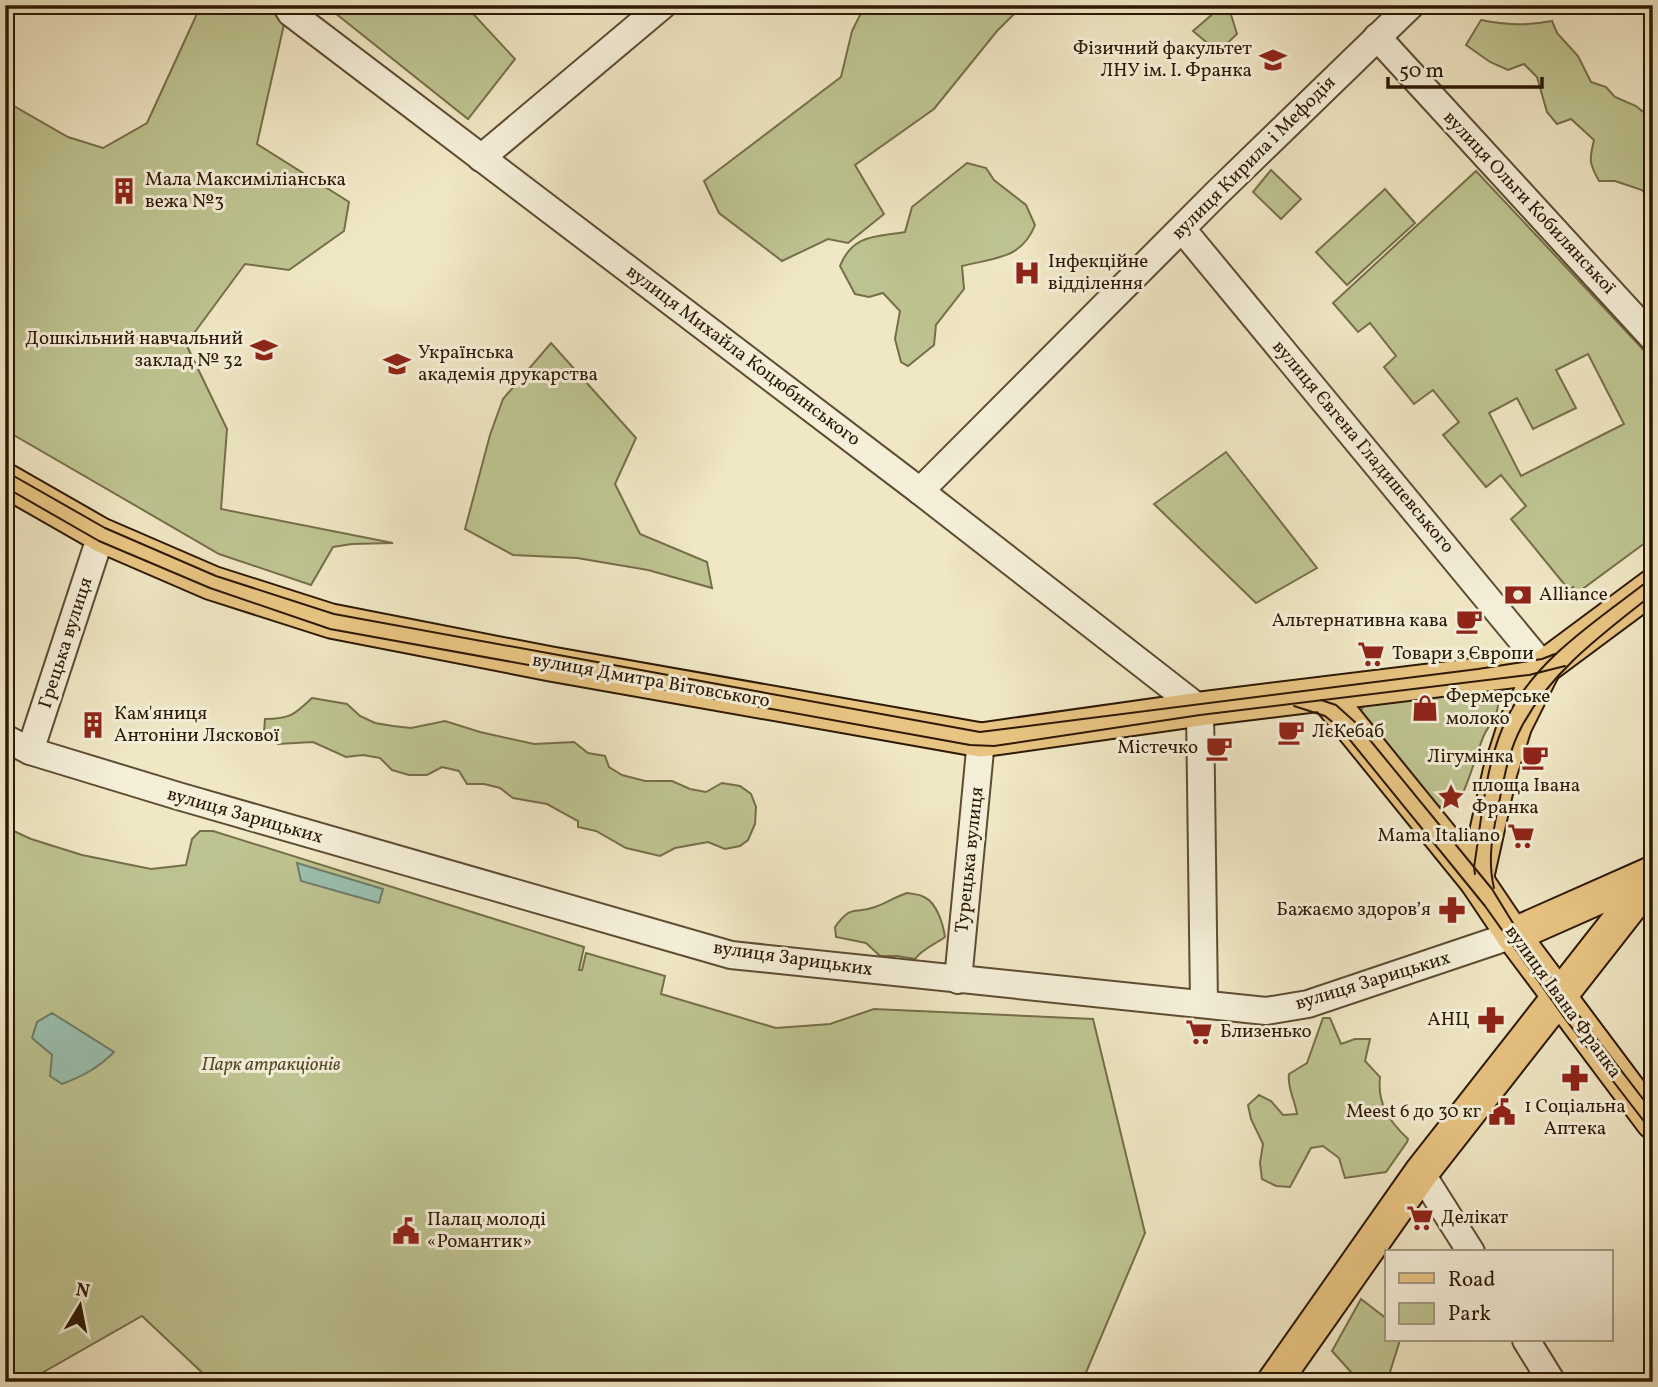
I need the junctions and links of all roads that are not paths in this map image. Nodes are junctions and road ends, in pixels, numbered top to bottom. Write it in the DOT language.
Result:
graph roads {
  1 [pos="286,5"];
  2 [pos="663,5"];
  3 [pos="1411,5"];
  4 [pos="1377,37"];
  5 [pos="481,158"];
  6 [pos="1182,229"];
  7 [pos="1653,338"];
  8 [pos="5,480"];
  9 [pos="920,491"];
  10 [pos="101,535"];
  11 [pos="1653,586"];
  12 [pos="1544,667"];
  13 [pos="1325,694"];
  14 [pos="1199,709"];
  15 [pos="5,738"];
  16 [pos="981,740"];
  17 [pos="30,751"];
  18 [pos="1653,875"];
  19 [pos="1476,880"];
  20 [pos="1513,935"];
  21 [pos="958,980"];
  22 [pos="1560,998"];
  23 [pos="1203,1003"];
  24 [pos="1653,1122"];
  25 [pos="1421,1173"];
  26 [pos="1470,1250"];
  27 [pos="1527,1342"];
  28 [pos="1274,1382"];
  29 [pos="1552,1382"];
  1 -- 5 [label="street, вулиця Михайла Коцюбинського"];
  2 -- 5 [label="street"];
  3 -- 4 [label="street, вулиця Кирила і Мефодія"];
  4 -- 6 [label="street, вулиця Кирила і Мефодія"];
  4 -- 7 [label="street, вулиця Ольги Кобилянської"];
  5 -- 9 [label="street, вулиця Михайла Коцюбинського"];
  6 -- 9 [label="street, вулиця Кирила і Мефодія"];
  6 -- 12 [label="street, вулиця Євгена Гладишевського"];
  8 -- 10 [label="main road, вулиця Дмитра Вітовського"];
  9 -- 14 [label="street, вулиця Михайла Коцюбинського"];
  10 -- 16 [label="main road, вулиця Дмитра Вітовського"];
  10 -- 17 [label="street, Грецька вулиця"];
  11 -- 12 [label="main road"];
  12 -- 13 [label="main road"];
  12 -- 19 [label="main road"];
  13 -- 14 [label="main road, вулиця Дмитра Вітовського"];
  13 -- 19 [label="main road"];
  14 -- 16 [label="main road, вулиця Дмитра Вітовського"];
  14 -- 23 [label="street"];
  15 -- 17 [label="street, вулиця Зарицьких"];
  16 -- 21 [label="street, Турецька вулиця"];
  17 -- 21 [label="street, вулиця Зарицьких"];
  18 -- 20 [label="main road"];
  18 -- 22 [label="main road"];
  19 -- 20 [label="main road, вулиця Івана Франка"];
  20 -- 22 [label="main road, вулиця Івана Франка"];
  20 -- 23 [label="street, вулиця Зарицьких"];
  21 -- 23 [label="street, вулиця Зарицьких"];
  22 -- 24 [label="main road, вулиця Івана Франка"];
  22 -- 25 [label="main road"];
  25 -- 26 [label="street"];
  25 -- 28 [label="main road"];
  27 -- 29 [label="street"];
}
